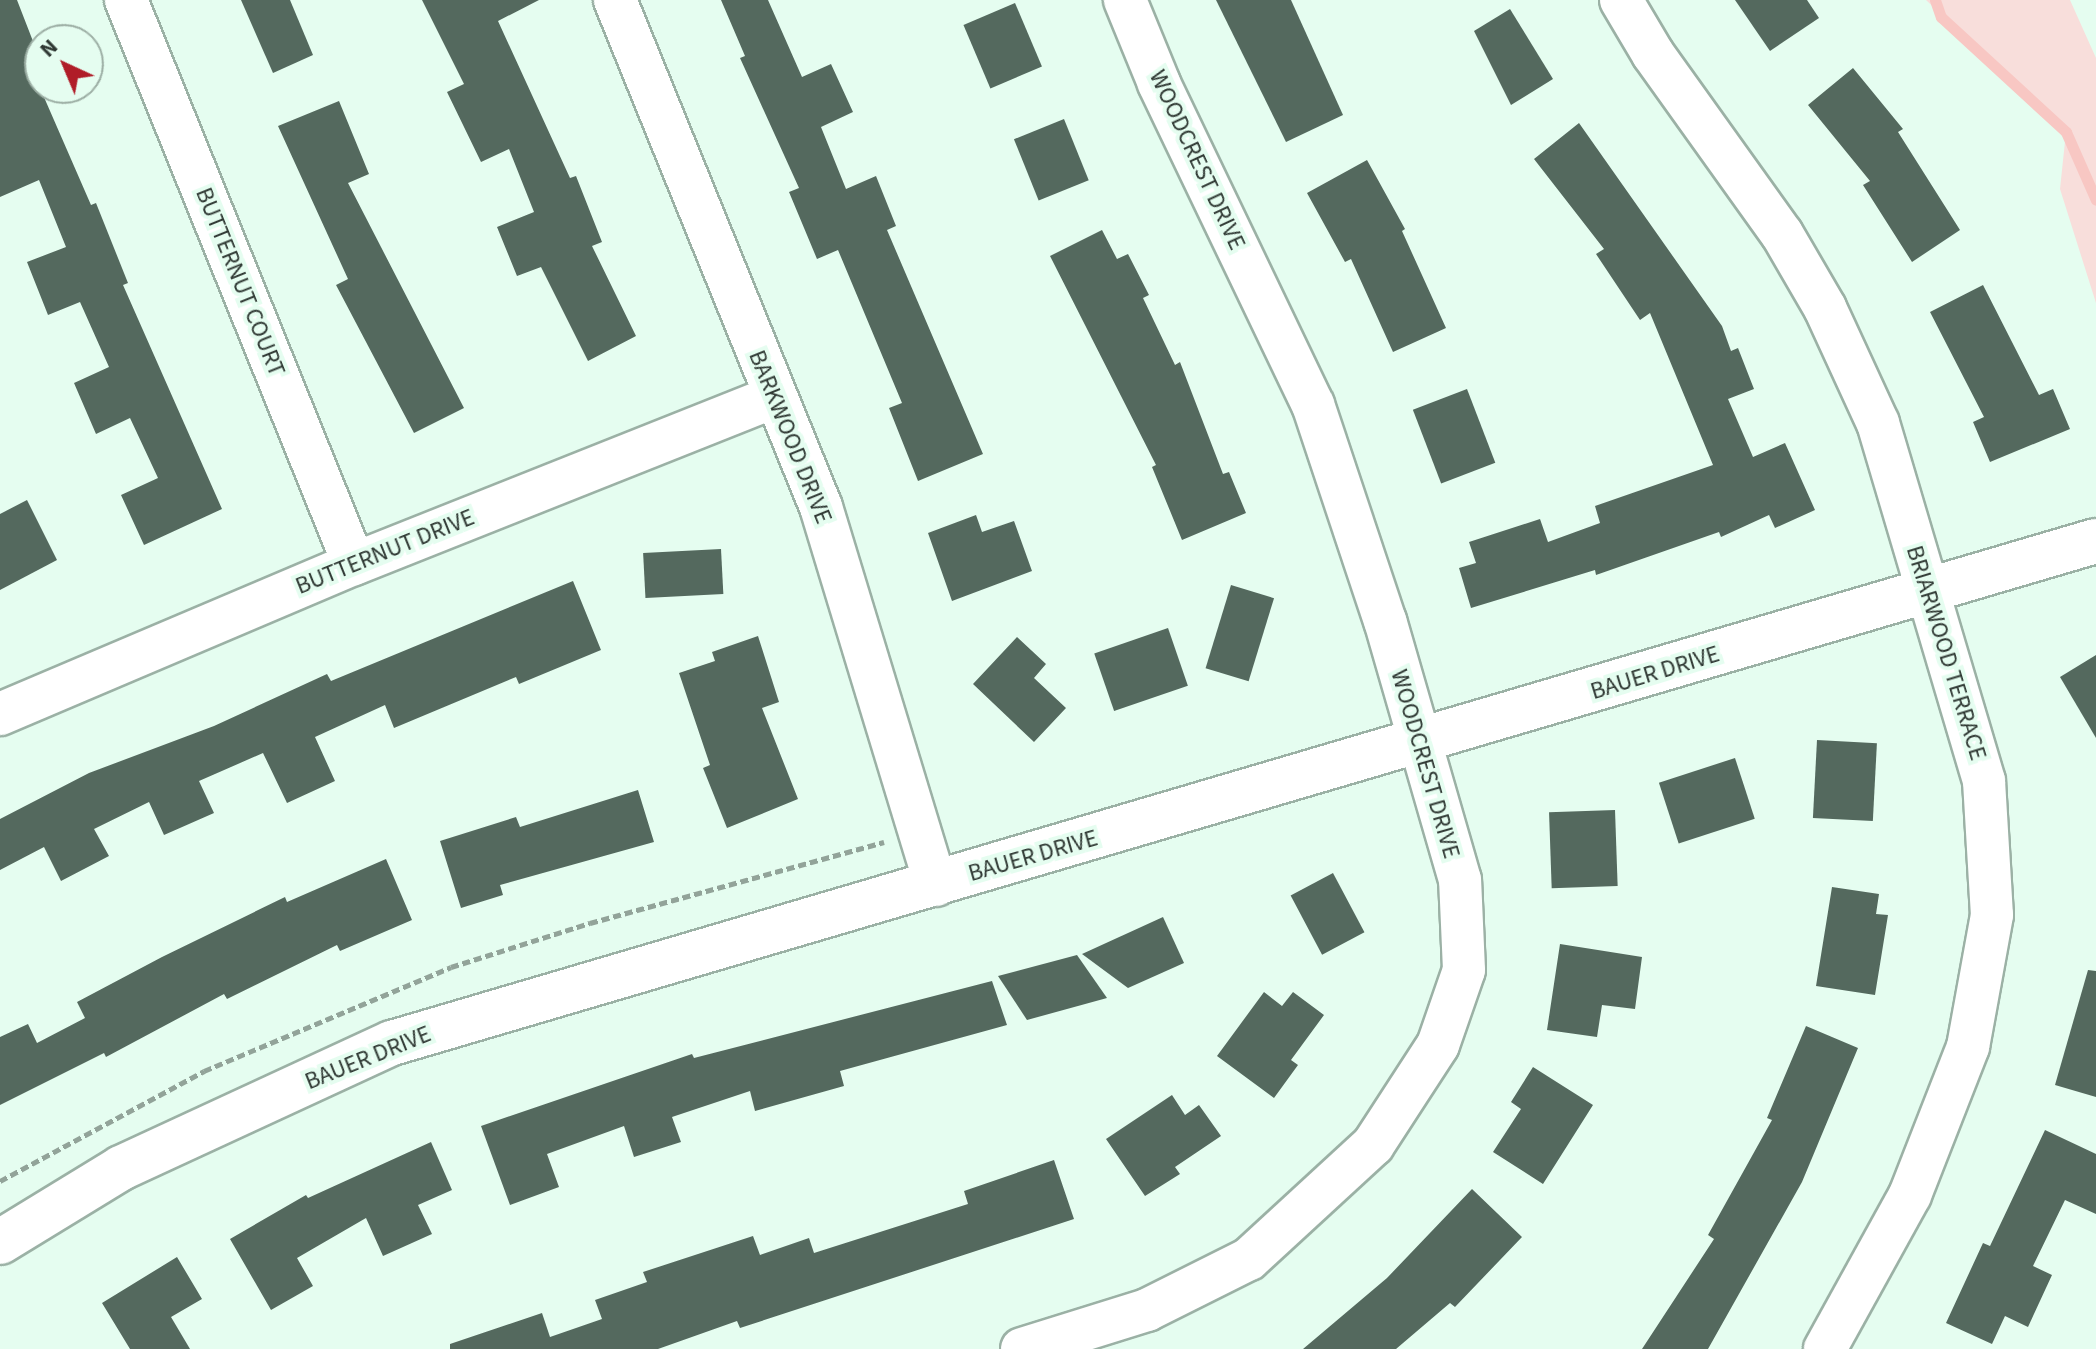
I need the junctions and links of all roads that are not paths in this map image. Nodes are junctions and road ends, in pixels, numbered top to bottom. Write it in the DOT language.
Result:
graph roads {
  1 [pos="126,0"];
  2 [pos="615,0"];
  3 [pos="1125,0"];
  4 [pos="1621,0"];
  5 [pos="773,397"];
  6 [pos="2096,541"];
  7 [pos="354,564"];
  8 [pos="1928,591"];
  9 [pos="0,714"];
  10 [pos="1416,744"];
  11 [pos="936,885"];
  12 [pos="0,1242"];
  13 [pos="1022,1349"];
  14 [pos="1825,1349"];
  1 -- 7 [label="street, BUTTERNUT COURT"];
  2 -- 5 [label="street, BARKWOOD DRIVE"];
  3 -- 10 [label="street, WOODCREST DRIVE"];
  4 -- 8 [label="street, BRIARWOOD TERRACE"];
  5 -- 7 [label="street, BUTTERNUT DRIVE"];
  5 -- 11 [label="street, BARKWOOD DRIVE"];
  6 -- 8 [label="street, BAUER DRIVE"];
  7 -- 9 [label="street, BUTTERNUT DRIVE"];
  8 -- 10 [label="street, BAUER DRIVE"];
  8 -- 14 [label="street, BRIARWOOD TERRACE"];
  10 -- 11 [label="street, BAUER DRIVE"];
  10 -- 13 [label="street, WOODCREST DRIVE"];
  11 -- 12 [label="street, BAUER DRIVE"];
}
